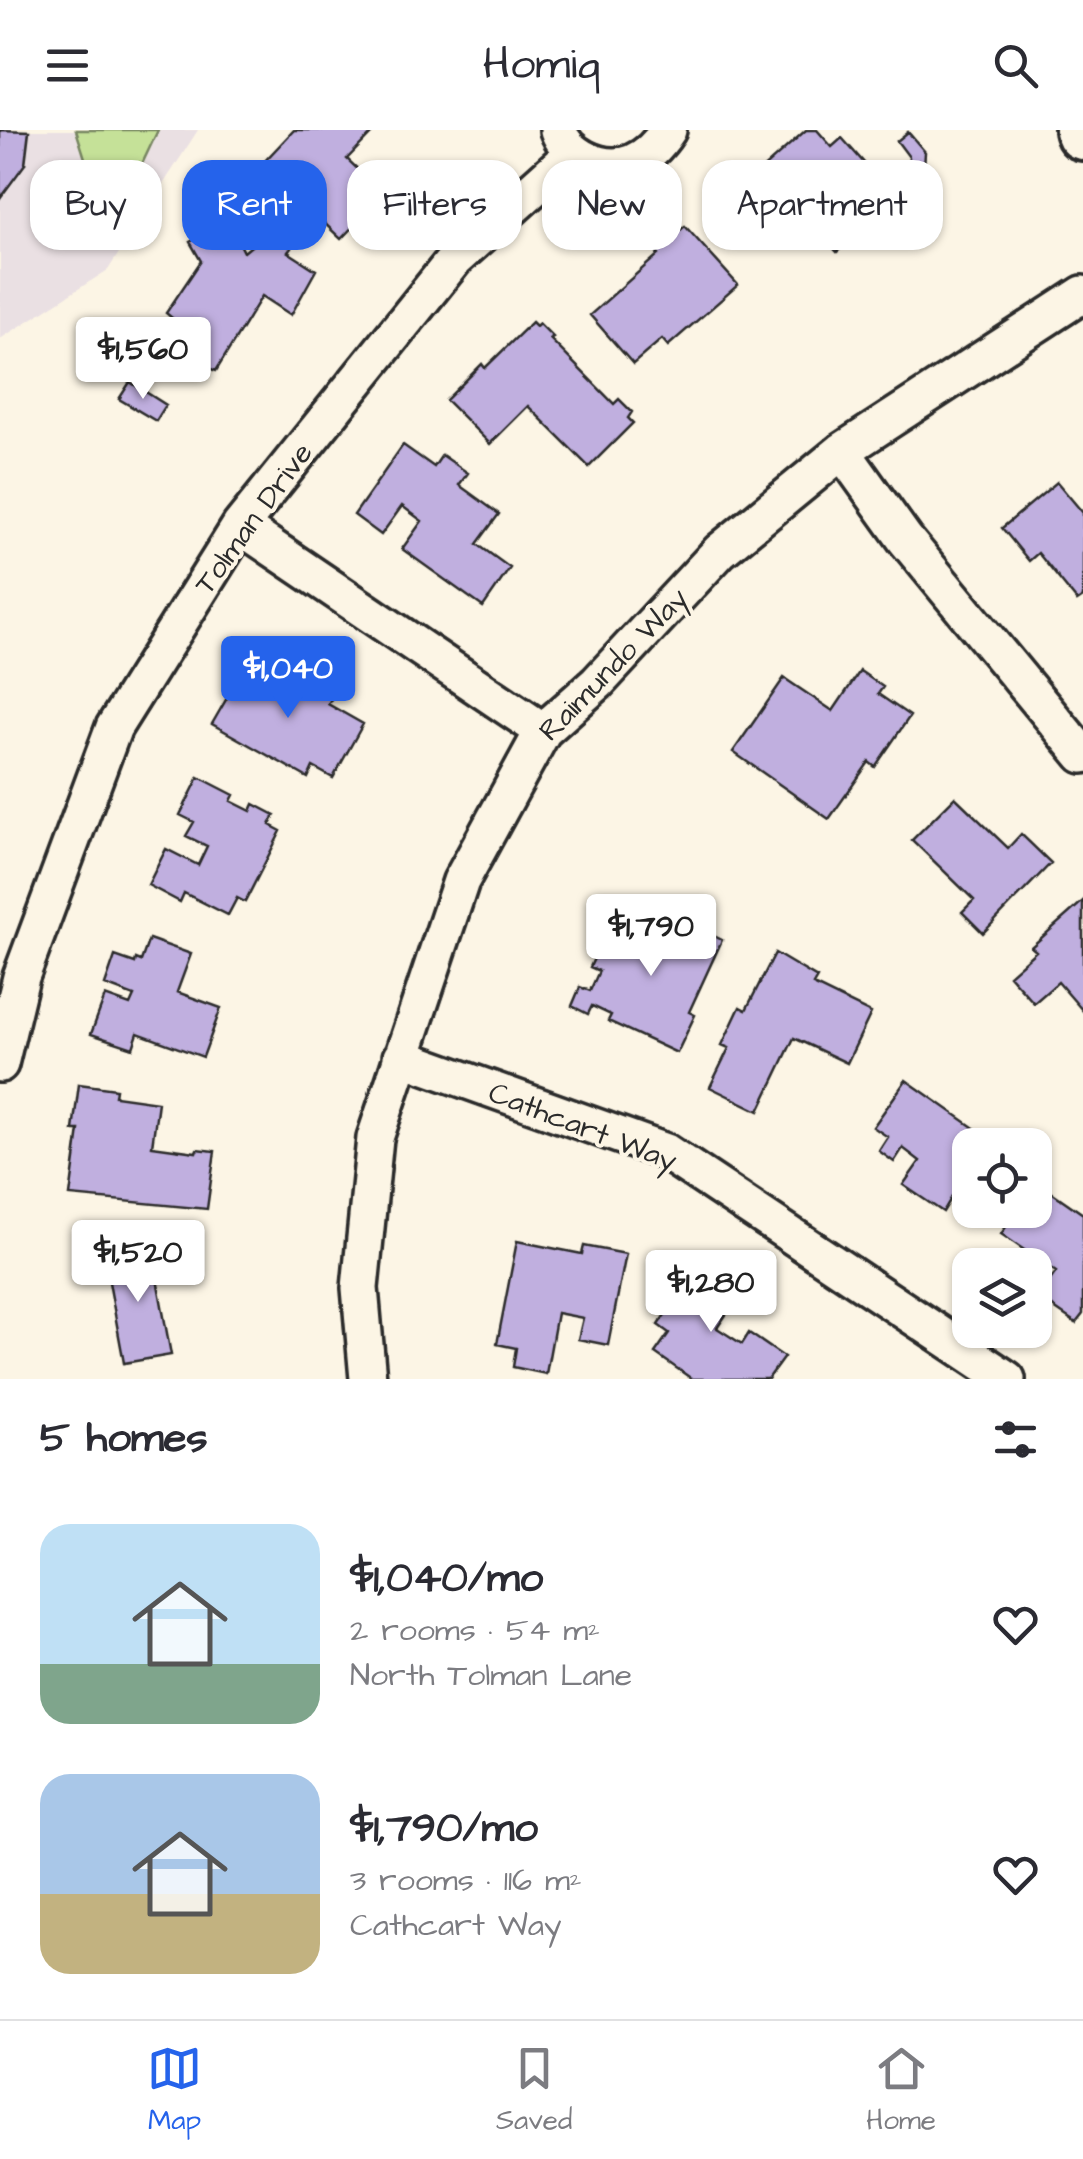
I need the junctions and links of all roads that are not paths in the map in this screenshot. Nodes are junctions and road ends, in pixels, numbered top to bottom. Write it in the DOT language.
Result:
graph roads {
  1 [pos="668,130"];
  2 [pos="566,142"];
  3 [pos="1083,294"];
  4 [pos="842,451"];
  5 [pos="240,526"];
  6 [pos="543,732"];
  7 [pos="1083,754"];
  8 [pos="400,1057"];
  9 [pos="0,1064"];
  10 [pos="368,1379"];
  11 [pos="1007,1379"];
  1 -- 2 [label="street, Tolman Drive"];
  2 -- 5 [label="street, Tolman Drive"];
  3 -- 4 [label="street, Raimundo Way"];
  4 -- 6 [label="street, Raimundo Way"];
  4 -- 7 [label="street"];
  5 -- 6 [label="street"];
  5 -- 9 [label="street, Tolman Drive"];
  6 -- 8 [label="street, Raimundo Way"];
  8 -- 10 [label="street, Raimundo Way"];
  8 -- 11 [label="street, Cathcart Way"];
}
